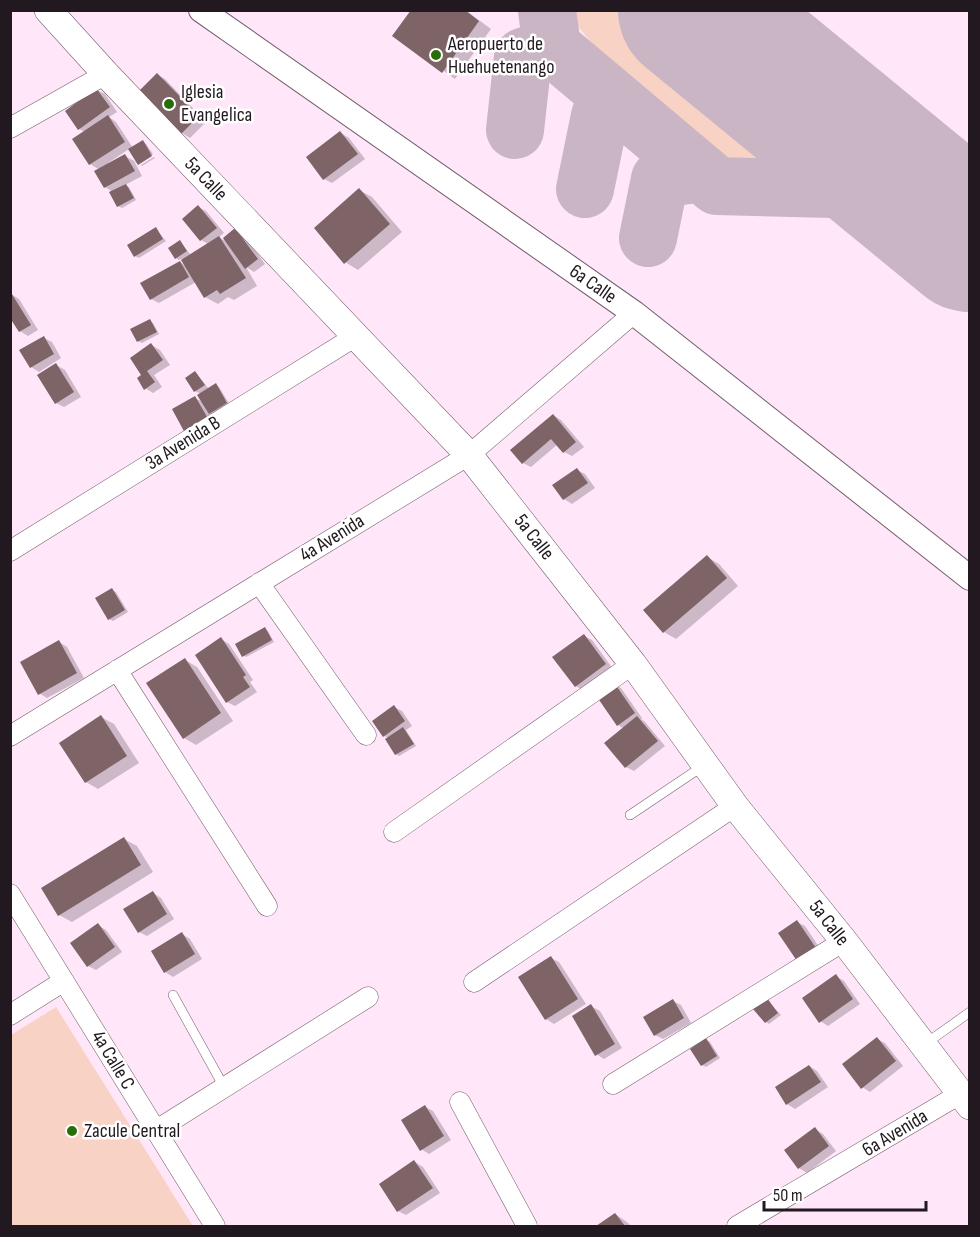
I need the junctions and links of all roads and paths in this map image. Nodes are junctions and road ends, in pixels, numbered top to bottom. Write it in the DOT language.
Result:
graph roads {
  1 [pos="48,10"];
  2 [pos="201,10"];
  3 [pos="106,74"];
  4 [pos="10,128"];
  5 [pos="634,314"];
  6 [pos="356,336"];
  7 [pos="469,455"];
  8 [pos="10,551"];
  9 [pos="969,578"];
  10 [pos="259,583"];
  11 [pos="633,664"];
  12 [pos="117,670"];
  13 [pos="366,735"];
  14 [pos="10,736"];
  15 [pos="705,765"];
  16 [pos="735,806"];
  17 [pos="630,815"];
  18 [pos="394,832"];
  19 [pos="10,894"];
  20 [pos="267,906"];
  21 [pos="844,941"];
  22 [pos="64,981"];
  23 [pos="474,982"];
  24 [pos="173,995"];
  25 [pos="369,997"];
  26 [pos="969,1012"];
  27 [pos="10,1015"];
  28 [pos="923,1046"];
  29 [pos="612,1084"];
  30 [pos="224,1087"];
  31 [pos="965,1100"];
  32 [pos="460,1102"];
  33 [pos="156,1131"];
  34 [pos="215,1227"];
  35 [pos="527,1227"];
  36 [pos="737,1227"];
  1 -- 3 [label="main road, 5a Calle"];
  2 -- 5 [label="street, 6a Calle"];
  3 -- 4 [label="street"];
  3 -- 6 [label="main road, 5a Calle"];
  5 -- 7 [label="street, 4a Avenida"];
  5 -- 9 [label="street, 6a Calle"];
  6 -- 7 [label="main road, 5a Calle"];
  6 -- 8 [label="street, 3a Avenida B"];
  7 -- 10 [label="street, 4a Avenida"];
  7 -- 11 [label="main road, 5a Calle"];
  10 -- 12 [label="street, 4a Avenida"];
  10 -- 13 [label="street"];
  11 -- 15 [label="main road, 5a Calle"];
  11 -- 18 [label="street"];
  12 -- 14 [label="street, 4a Avenida"];
  12 -- 20 [label="street"];
  15 -- 16 [label="main road, 5a Calle"];
  15 -- 17 [label="lane"];
  16 -- 21 [label="main road, 5a Calle"];
  16 -- 23 [label="street"];
  19 -- 22 [label="street, 4a Calle C"];
  21 -- 28 [label="main road, 5a Calle"];
  21 -- 29 [label="street"];
  22 -- 27 [label="street"];
  22 -- 33 [label="street, 4a Calle C"];
  24 -- 30 [label="lane"];
  25 -- 30 [label="street"];
  26 -- 28 [label="lane"];
  28 -- 31 [label="main road, 5a Calle"];
  30 -- 33 [label="street"];
  31 -- 36 [label="street, 6a Avenida"];
  32 -- 35 [label="street"];
  33 -- 34 [label="street, 4a Calle C"];
}
